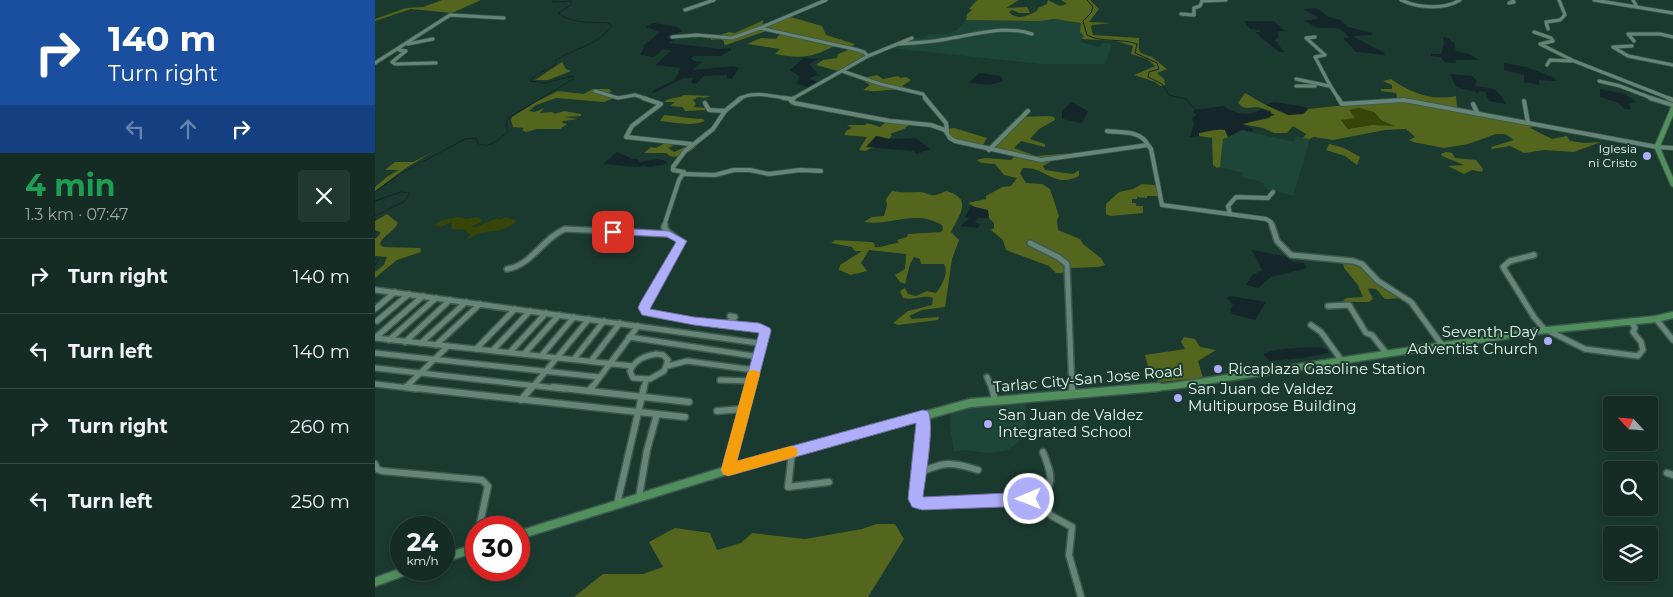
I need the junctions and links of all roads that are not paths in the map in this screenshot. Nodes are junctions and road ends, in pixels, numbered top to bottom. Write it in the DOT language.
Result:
graph roads {
  1 [pos="714,0"];
  2 [pos="826,0"];
  3 [pos="1226,0"];
  4 [pos="1401,0"];
  5 [pos="1460,0"];
  6 [pos="1512,0"];
  7 [pos="1559,0"];
  8 [pos="1596,0"];
  9 [pos="1633,0"];
  10 [pos="1509,3"];
  11 [pos="1636,7"];
  12 [pos="1648,9"];
  13 [pos="685,10"];
  14 [pos="1638,12"];
  15 [pos="1673,13"];
  16 [pos="1181,14"];
  17 [pos="1657,14"];
  18 [pos="504,18"];
  19 [pos="761,28"];
  20 [pos="1548,29"];
  21 [pos="1534,32"];
  22 [pos="1032,34"];
  23 [pos="672,37"];
  24 [pos="1315,37"];
  25 [pos="1673,37"];
  26 [pos="912,38"];
  27 [pos="433,39"];
  28 [pos="1635,41"];
  29 [pos="898,44"];
  30 [pos="405,45"];
  31 [pos="1632,46"];
  32 [pos="396,51"];
  33 [pos="868,56"];
  34 [pos="1574,61"];
  35 [pos="375,63"];
  36 [pos="436,63"];
  37 [pos="1673,64"];
  38 [pos="1547,65"];
  39 [pos="842,71"];
  40 [pos="1296,79"];
  41 [pos="1599,82"];
  42 [pos="1296,86"];
  43 [pos="1318,86"];
  44 [pos="1329,86"];
  45 [pos="595,91"];
  46 [pos="792,99"];
  47 [pos="1673,100"];
  48 [pos="1524,101"];
  49 [pos="705,103"];
  50 [pos="1473,104"];
  51 [pos="1673,105"];
  52 [pos="1673,109"];
  53 [pos="725,111"];
  54 [pos="1028,111"];
  55 [pos="1479,114"];
  56 [pos="1528,123"];
  57 [pos="1107,131"];
  58 [pos="947,132"];
  59 [pos="691,144"];
  60 [pos="1148,145"];
  61 [pos="1657,147"];
  62 [pos="1673,148"];
  63 [pos="989,150"];
  64 [pos="821,171"];
  65 [pos="683,174"];
  66 [pos="1673,184"];
  67 [pos="1273,192"];
  68 [pos="1162,205"];
  69 [pos="1164,210"];
  70 [pos="1230,214"];
  71 [pos="669,234"];
  72 [pos="1030,243"];
  73 [pos="1534,255"];
  74 [pos="507,269"];
  75 [pos="376,290"];
  76 [pos="395,292"];
  77 [pos="409,294"];
  78 [pos="423,296"];
  79 [pos="436,298"];
  80 [pos="451,300"];
  81 [pos="466,302"];
  82 [pos="480,304"];
  83 [pos="1328,306"];
  84 [pos="375,309"];
  85 [pos="515,309"];
  86 [pos="530,311"];
  87 [pos="546,313"];
  88 [pos="559,315"];
  89 [pos="1673,315"];
  90 [pos="730,316"];
  91 [pos="574,317"];
  92 [pos="589,319"];
  93 [pos="1656,319"];
  94 [pos="377,321"];
  95 [pos="604,321"];
  96 [pos="1631,321"];
  97 [pos="620,323"];
  98 [pos="727,324"];
  99 [pos="1311,325"];
  100 [pos="638,326"];
  101 [pos="1546,330"];
  102 [pos="375,338"];
  103 [pos="629,338"];
  104 [pos="389,340"];
  105 [pos="1673,340"];
  106 [pos="405,342"];
  107 [pos="758,342"];
  108 [pos="421,343"];
  109 [pos="437,345"];
  110 [pos="1442,345"];
  111 [pos="448,346"];
  112 [pos="476,349"];
  113 [pos="493,350"];
  114 [pos="510,352"];
  115 [pos="375,353"];
  116 [pos="524,354"];
  117 [pos="1387,354"];
  118 [pos="541,356"];
  119 [pos="753,356"];
  120 [pos="558,358"];
  121 [pos="435,359"];
  122 [pos="574,359"];
  123 [pos="591,361"];
  124 [pos="1342,361"];
  125 [pos="610,363"];
  126 [pos="632,366"];
  127 [pos="668,366"];
  128 [pos="375,368"];
  129 [pos="754,370"];
  130 [pos="545,372"];
  131 [pos="421,373"];
  132 [pos="599,377"];
  133 [pos="987,377"];
  134 [pos="646,380"];
  135 [pos="719,380"];
  136 [pos="751,381"];
  137 [pos="375,384"];
  138 [pos="534,386"];
  139 [pos="406,387"];
  140 [pos="589,391"];
  141 [pos="1072,395"];
  142 [pos="642,397"];
  143 [pos="521,400"];
  144 [pos="995,400"];
  145 [pos="689,402"];
  146 [pos="743,409"];
  147 [pos="717,411"];
  148 [pos="638,412"];
  149 [pos="657,414"];
  150 [pos="923,415"];
  151 [pos="685,417"];
  152 [pos="793,452"];
  153 [pos="1043,452"];
  154 [pos="375,464"];
  155 [pos="728,470"];
  156 [pos="978,470"];
  157 [pos="918,473"];
  158 [pos="829,482"];
  159 [pos="639,497"];
  160 [pos="1037,501"];
  161 [pos="617,504"];
  162 [pos="482,516"];
  163 [pos="530,532"];
  164 [pos="390,577"];
  165 [pos="375,582"];
  166 [pos="1081,597"];
  1 -- 13 [label="street"];
  2 -- 19 [label="street"];
  3 -- 16 [label="street"];
  4 -- 5 [label="street"];
  6 -- 10 [label="street"];
  7 -- 20 [label="street"];
  8 -- 11 [label="street"];
  9 -- 11 [label="street"];
  11 -- 12 [label="street"];
  11 -- 14 [label="street"];
  12 -- 15 [label="street"];
  12 -- 17 [label="street"];
  18 -- 30 [label="street"];
  19 -- 23 [label="street"];
  19 -- 33 [label="street"];
  21 -- 34 [label="street"];
  22 -- 29 [label="street"];
  24 -- 44 [label="street"];
  25 -- 28 [label="street"];
  26 -- 29 [label="street"];
  27 -- 30 [label="street"];
  29 -- 33 [label="street"];
  30 -- 32 [label="street"];
  31 -- 37 [label="street"];
  32 -- 35 [label="street"];
  32 -- 36 [label="street"];
  33 -- 39 [label="street"];
  34 -- 38 [label="street"];
  34 -- 47 [label="street"];
  39 -- 46 [label="street"];
  39 -- 58 [label="street"];
  40 -- 43 [label="street"];
  41 -- 51 [label="street"];
  42 -- 43 [label="street"];
  43 -- 44 [label="street"];
  44 -- 55 [label="street"];
  45 -- 59 [label="street"];
  46 -- 53 [label="street"];
  46 -- 58 [label="street"];
  48 -- 56 [label="street"];
  49 -- 53 [label="street"];
  50 -- 55 [label="street"];
  52 -- 61 [label="main road"];
  53 -- 59 [label="street"];
  54 -- 63 [label="street"];
  55 -- 56 [label="street"];
  56 -- 61 [label="street"];
  57 -- 60 [label="street"];
  58 -- 63 [label="street"];
  59 -- 65 [label="street"];
  60 -- 63 [label="street"];
  60 -- 68 [label="street"];
  61 -- 62 [label="street"];
  61 -- 66 [label="main road"];
  64 -- 65 [label="street"];
  65 -- 71 [label="street"];
  67 -- 70 [label="street"];
  68 -- 69 [label="street"];
  68 -- 70 [label="street"];
  70 -- 110 [label="street"];
  71 -- 74 [label="street"];
  71 -- 98 [label="street"];
  72 -- 141 [label="street"];
  73 -- 101 [label="street"];
  75 -- 76 [label="street"];
  76 -- 77 [label="street"];
  76 -- 84 [label="street"];
  77 -- 78 [label="street"];
  77 -- 94 [label="street"];
  78 -- 79 [label="street"];
  78 -- 102 [label="street"];
  79 -- 80 [label="street"];
  79 -- 104 [label="street"];
  80 -- 81 [label="street"];
  80 -- 106 [label="street"];
  81 -- 82 [label="street"];
  81 -- 108 [label="street"];
  82 -- 85 [label="street"];
  82 -- 109 [label="street"];
  83 -- 117 [label="street"];
  85 -- 86 [label="street"];
  85 -- 112 [label="street"];
  86 -- 87 [label="street"];
  86 -- 113 [label="street"];
  87 -- 88 [label="street"];
  87 -- 114 [label="street"];
  88 -- 91 [label="street"];
  88 -- 116 [label="street"];
  89 -- 93 [label="main road, Tarlac City-San Jose Road"];
  90 -- 98 [label="street"];
  91 -- 92 [label="street"];
  91 -- 118 [label="street"];
  92 -- 95 [label="street"];
  92 -- 120 [label="street"];
  93 -- 96 [label="main road, Tarlac City-San Jose Road"];
  93 -- 105 [label="street"];
  95 -- 97 [label="street"];
  95 -- 122 [label="street"];
  96 -- 101 [label="main road, Tarlac City-San Jose Road"];
  96 -- 101 [label="street"];
  97 -- 100 [label="street"];
  97 -- 123 [label="street"];
  98 -- 129 [label="street"];
  99 -- 124 [label="street"];
  100 -- 103 [label="street"];
  100 -- 107 [label="street"];
  101 -- 110 [label="main road, Tarlac City-San Jose Road"];
  102 -- 104 [label="street"];
  103 -- 119 [label="street"];
  103 -- 125 [label="street"];
  104 -- 106 [label="street"];
  106 -- 108 [label="street"];
  108 -- 109 [label="street"];
  109 -- 111 [label="street"];
  110 -- 117 [label="main road, Tarlac City-San Jose Road"];
  111 -- 112 [label="street"];
  111 -- 121 [label="street"];
  112 -- 113 [label="street"];
  113 -- 114 [label="street"];
  114 -- 116 [label="street"];
  115 -- 121 [label="street"];
  116 -- 118 [label="street"];
  117 -- 124 [label="main road, Tarlac City-San Jose Road"];
  118 -- 120 [label="street"];
  120 -- 122 [label="street"];
  120 -- 130 [label="street"];
  121 -- 130 [label="street"];
  121 -- 131 [label="street"];
  122 -- 123 [label="street"];
  123 -- 125 [label="street"];
  124 -- 141 [label="main road, Tarlac City-San Jose Road"];
  125 -- 126 [label="street"];
  125 -- 132 [label="street"];
  126 -- 127 [label="street"];
  126 -- 134 [label="street"];
  127 -- 129 [label="street"];
  127 -- 134 [label="street"];
  128 -- 131 [label="street"];
  129 -- 136 [label="street"];
  130 -- 132 [label="street"];
  130 -- 138 [label="street"];
  131 -- 138 [label="street"];
  131 -- 139 [label="street"];
  132 -- 140 [label="street"];
  133 -- 144 [label="street"];
  134 -- 142 [label="street"];
  135 -- 136 [label="street"];
  136 -- 146 [label="street"];
  137 -- 139 [label="street"];
  138 -- 140 [label="street"];
  138 -- 143 [label="street"];
  139 -- 143 [label="street"];
  140 -- 142 [label="street"];
  141 -- 144 [label="main road, Tarlac City-San Jose Road"];
  142 -- 145 [label="street"];
  142 -- 148 [label="street"];
  143 -- 148 [label="street"];
  144 -- 150 [label="main road, Tarlac City-San Jose Road"];
  146 -- 147 [label="street"];
  146 -- 155 [label="street"];
  148 -- 149 [label="street"];
  148 -- 161 [label="street"];
  149 -- 151 [label="street"];
  149 -- 159 [label="street"];
  150 -- 152 [label="main road, Tarlac City-San Jose Road"];
  150 -- 157 [label="street"];
  152 -- 155 [label="main road, Tarlac City-San Jose Road"];
  152 -- 158 [label="street"];
  153 -- 160 [label="street"];
  154 -- 162 [label="street"];
  155 -- 159 [label="main road, Tarlac City-San Jose Road"];
  156 -- 157 [label="street"];
  157 -- 160 [label="street"];
  159 -- 161 [label="main road, Tarlac City-San Jose Road"];
  160 -- 166 [label="street"];
  161 -- 163 [label="main road, Tarlac City-San Jose Road"];
  164 -- 165 [label="main road"];
}
